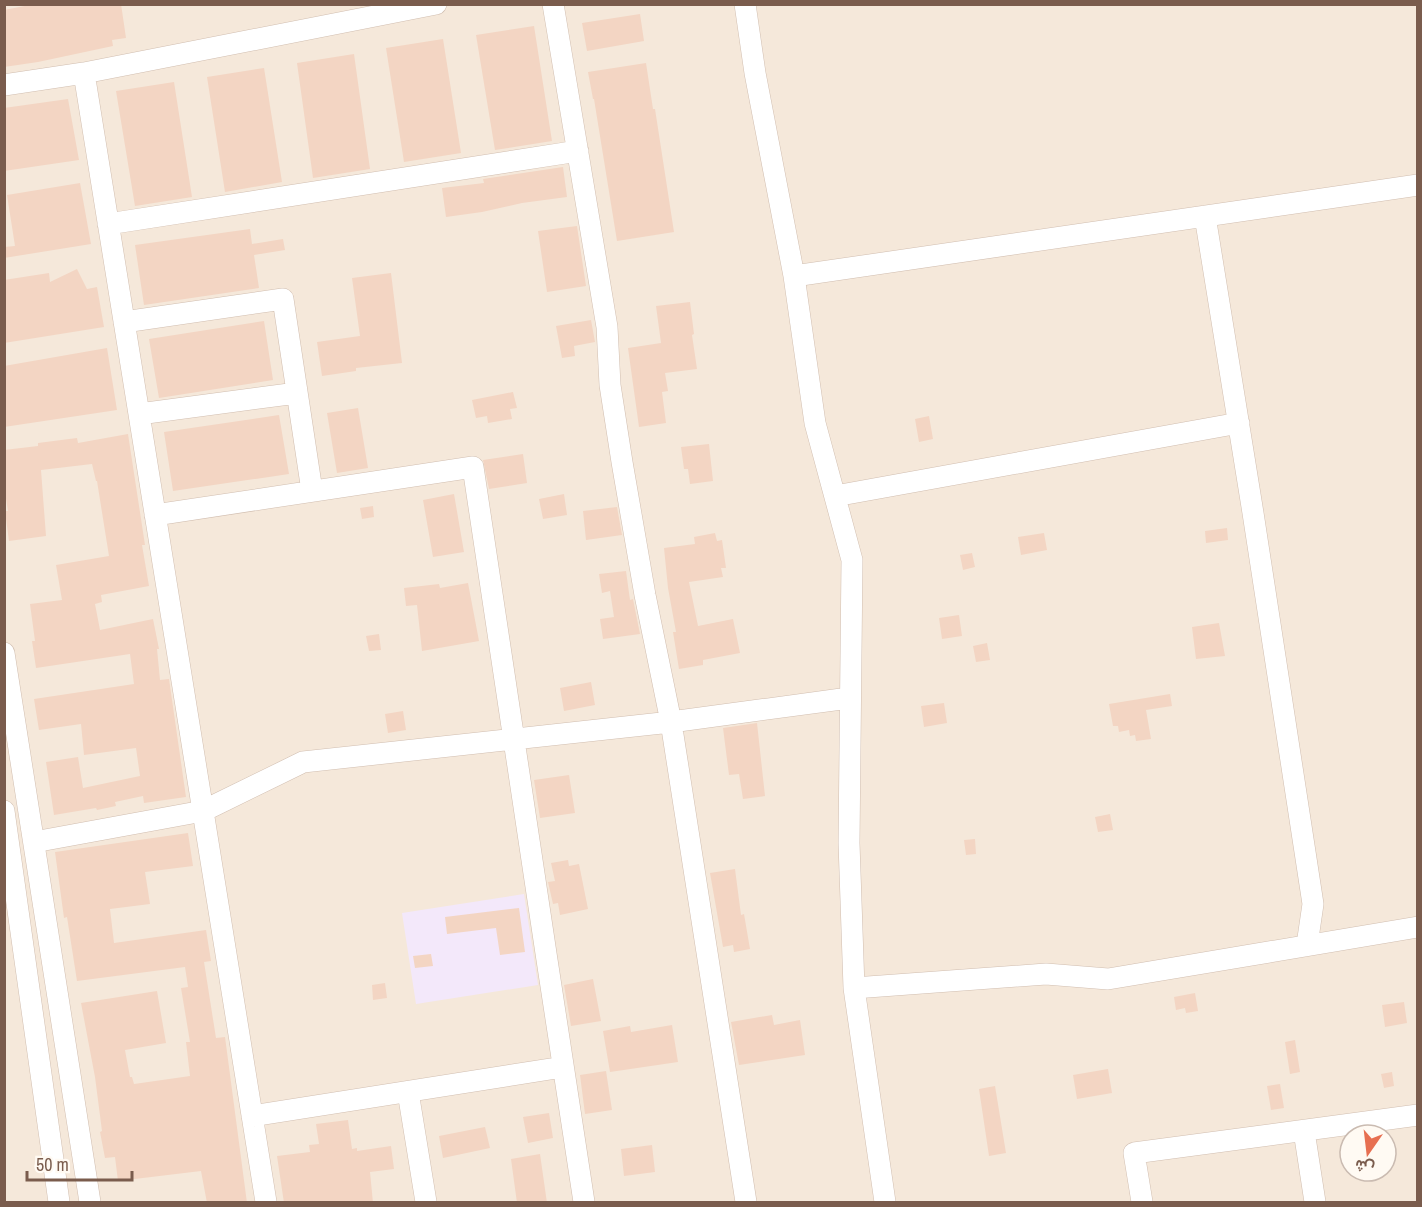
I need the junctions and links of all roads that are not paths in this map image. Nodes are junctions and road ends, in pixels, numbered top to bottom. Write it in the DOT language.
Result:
graph roads {
  1 [pos="436,4"];
  2 [pos="553,4"];
  3 [pos="745,4"];
  4 [pos="84,73"];
  5 [pos="4,85"];
  6 [pos="578,151"];
  7 [pos="1418,185"];
  8 [pos="1204,216"];
  9 [pos="108,224"];
  10 [pos="795,276"];
  11 [pos="124,322"];
  12 [pos="297,393"];
  13 [pos="139,414"];
  14 [pos="1239,423"];
  15 [pos="312,491"];
  16 [pos="835,496"];
  17 [pos="155,516"];
  18 [pos="4,653"];
  19 [pos="849,698"];
  20 [pos="671,722"];
  21 [pos="512,739"];
  22 [pos="4,811"];
  23 [pos="202,811"];
  24 [pos="34,842"];
  25 [pos="8,851"];
  26 [pos="1418,927"];
  27 [pos="1306,945"];
  28 [pos="854,988"];
  29 [pos="563,1067"];
  30 [pos="408,1092"];
  31 [pos="1418,1115"];
  32 [pos="252,1116"];
  33 [pos="1304,1131"];
  34 [pos="59,1203"];
  35 [pos="90,1203"];
  36 [pos="266,1203"];
  37 [pos="426,1203"];
  38 [pos="584,1203"];
  39 [pos="746,1203"];
  40 [pos="885,1203"];
  41 [pos="1142,1203"];
  42 [pos="1315,1203"];
  1 -- 4 [label="street"];
  2 -- 6 [label="street"];
  3 -- 10 [label="street"];
  4 -- 5 [label="street"];
  4 -- 9 [label="street"];
  6 -- 9 [label="street"];
  6 -- 20 [label="street"];
  7 -- 8 [label="street"];
  8 -- 10 [label="street"];
  8 -- 14 [label="street"];
  9 -- 11 [label="street"];
  10 -- 16 [label="street"];
  11 -- 12 [label="street"];
  11 -- 13 [label="street"];
  12 -- 13 [label="street"];
  12 -- 15 [label="street"];
  13 -- 17 [label="street"];
  14 -- 16 [label="street"];
  14 -- 27 [label="street"];
  15 -- 17 [label="street"];
  15 -- 21 [label="street"];
  16 -- 19 [label="street"];
  17 -- 23 [label="street"];
  18 -- 24 [label="street"];
  19 -- 20 [label="street"];
  19 -- 28 [label="street"];
  20 -- 21 [label="street"];
  20 -- 39 [label="street"];
  21 -- 23 [label="street"];
  21 -- 29 [label="street"];
  22 -- 25 [label="street"];
  23 -- 24 [label="street"];
  23 -- 32 [label="street"];
  24 -- 35 [label="street"];
  25 -- 34 [label="street"];
  26 -- 27 [label="street"];
  27 -- 28 [label="street"];
  28 -- 40 [label="street"];
  29 -- 30 [label="street"];
  29 -- 38 [label="street"];
  30 -- 32 [label="street"];
  30 -- 37 [label="street"];
  31 -- 33 [label="street"];
  32 -- 36 [label="street"];
  33 -- 41 [label="street"];
  33 -- 42 [label="street"];
}
